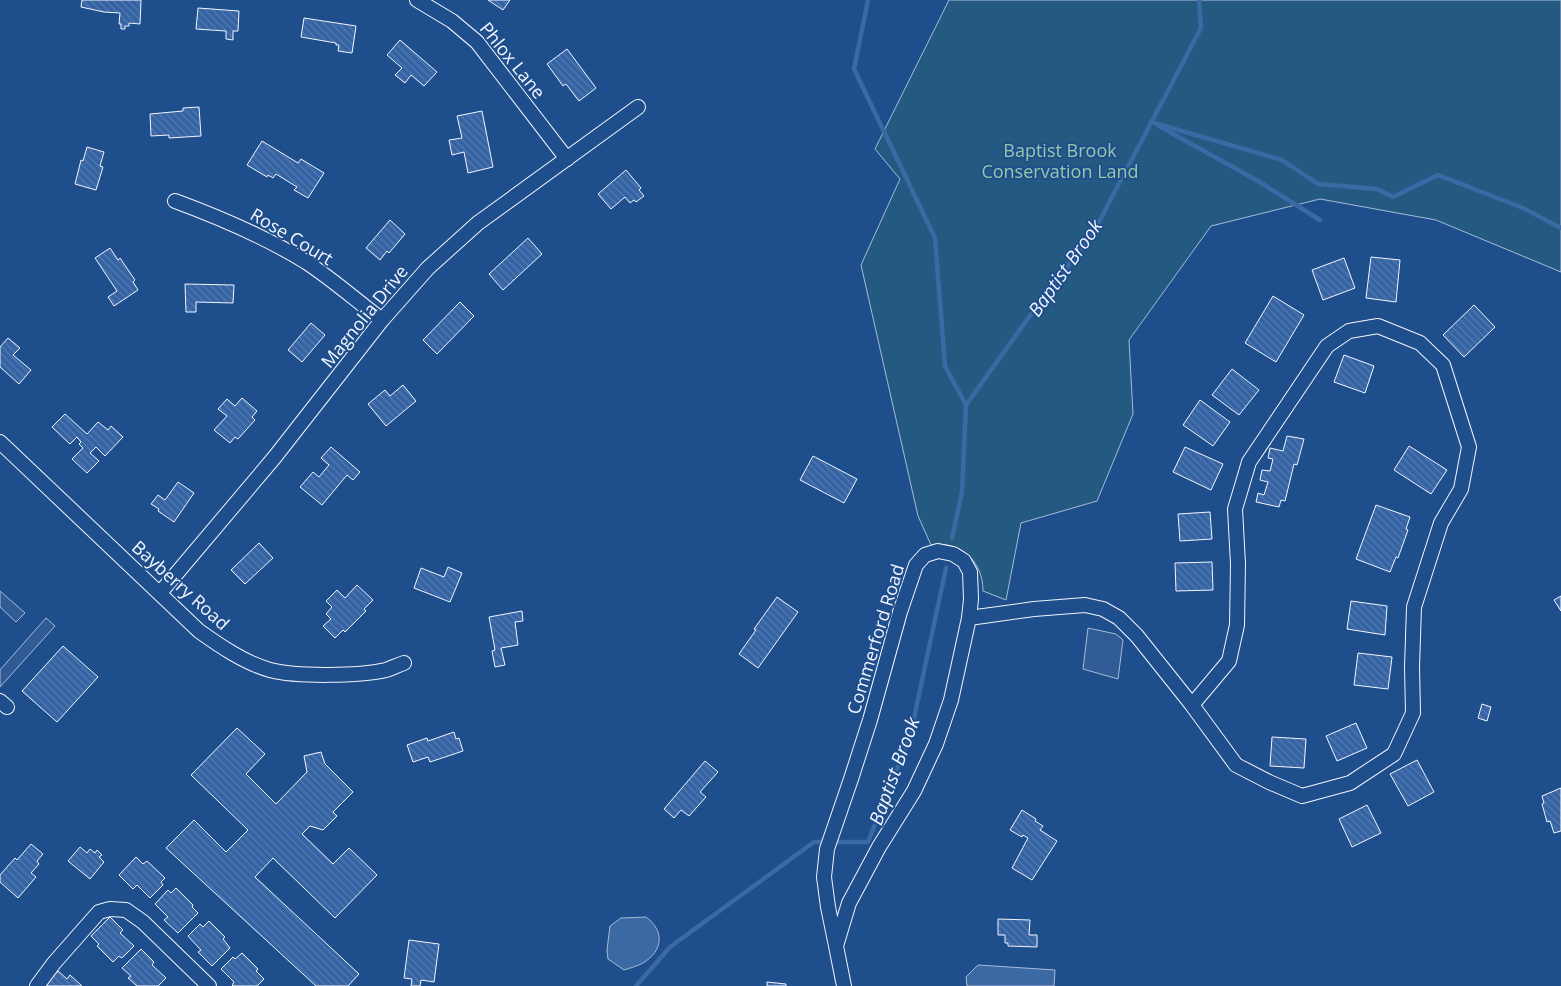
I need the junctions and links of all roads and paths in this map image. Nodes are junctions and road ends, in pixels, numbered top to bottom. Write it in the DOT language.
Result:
graph roads {
  1 [pos="417,0"];
  2 [pos="638,107"];
  3 [pos="567,158"];
  4 [pos="175,201"];
  5 [pos="382,320"];
  6 [pos="0,442"];
  7 [pos="160,593"];
  8 [pos="969,618"];
  9 [pos="404,663"];
  10 [pos="1192,705"];
  11 [pos="836,946"];
  12 [pos="37,986"];
  13 [pos="209,986"];
  14 [pos="844,986"];
  1 -- 3 [label="street, Phlox Lane"];
  2 -- 3 [label="street, Magnolia Drive"];
  3 -- 5 [label="street, Magnolia Drive"];
  4 -- 5 [label="street, Rose Court"];
  5 -- 7 [label="street, Magnolia Drive"];
  6 -- 7 [label="street, Bayberry Road"];
  7 -- 9 [label="street, Bayberry Road"];
  8 -- 10 [label="street"];
  8 -- 11 [label="street, Commerford Road"];
  8 -- 11 [label="street, Commerford Road"];
  10 -- 10 [label="street"];
  11 -- 14 [label="street, Commerford Road"];
  12 -- 13 [label="street"];
}
